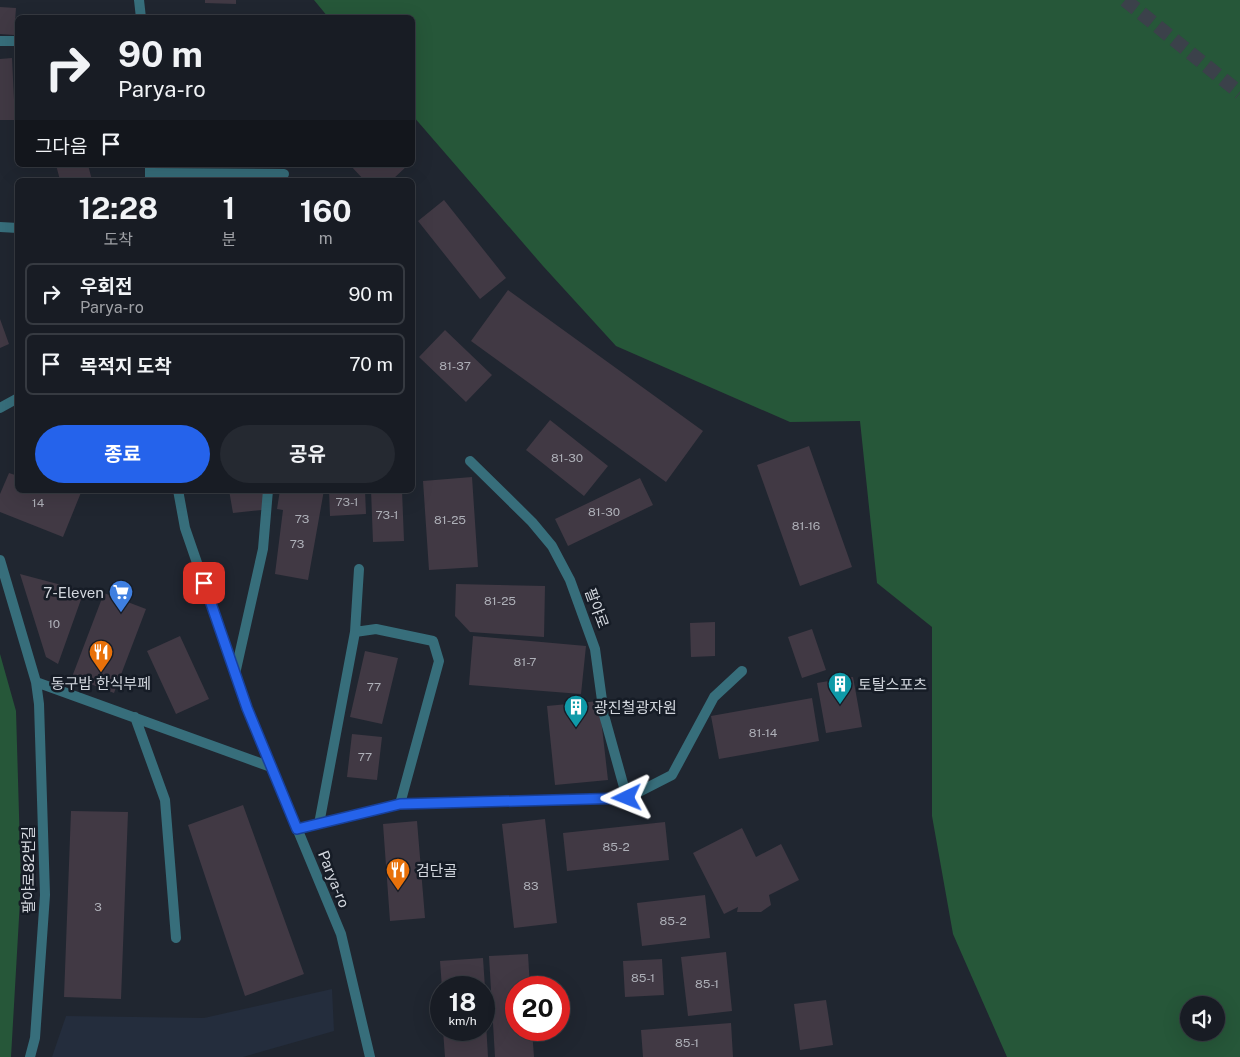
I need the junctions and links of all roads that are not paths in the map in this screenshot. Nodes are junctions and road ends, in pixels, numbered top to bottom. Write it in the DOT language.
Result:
graph roads {
  1 [pos="139,0"];
  2 [pos="141,15"];
  3 [pos="0,41"];
  4 [pos="15,41"];
  5 [pos="150,173"];
  6 [pos="284,174"];
  7 [pos="0,227"];
  8 [pos="15,228"];
  9 [pos="15,400"];
  10 [pos="0,408"];
  11 [pos="470,461"];
  12 [pos="179,493"];
  13 [pos="268,493"];
  14 [pos="0,560"];
  15 [pos="359,569"];
  16 [pos="355,632"];
  17 [pos="742,671"];
  18 [pos="235,674"];
  19 [pos="36,682"];
  20 [pos="135,717"];
  21 [pos="271,767"];
  22 [pos="627,798"];
  23 [pos="400,804"];
  24 [pos="319,824"];
  25 [pos="297,829"];
  26 [pos="176,938"];
  27 [pos="30,1057"];
  28 [pos="370,1057"];
  1 -- 2 [label="street"];
  3 -- 4 [label="street"];
  5 -- 6 [label="street"];
  7 -- 8 [label="street"];
  9 -- 10 [label="street"];
  11 -- 22 [label="street, 팔야로"];
  12 -- 18 [label="street, Parya-ro"];
  13 -- 18 [label="street"];
  14 -- 19 [label="street, 팔야로82번길"];
  15 -- 16 [label="street"];
  16 -- 23 [label="street"];
  16 -- 24 [label="street"];
  17 -- 22 [label="street"];
  18 -- 21 [label="street, Parya-ro"];
  19 -- 20 [label="street"];
  19 -- 27 [label="street, 팔야로82번길"];
  20 -- 21 [label="street"];
  20 -- 26 [label="street"];
  21 -- 25 [label="street, Parya-ro"];
  22 -- 23 [label="street"];
  23 -- 24 [label="street"];
  24 -- 25 [label="street"];
  25 -- 28 [label="street, Parya-ro"];
}
